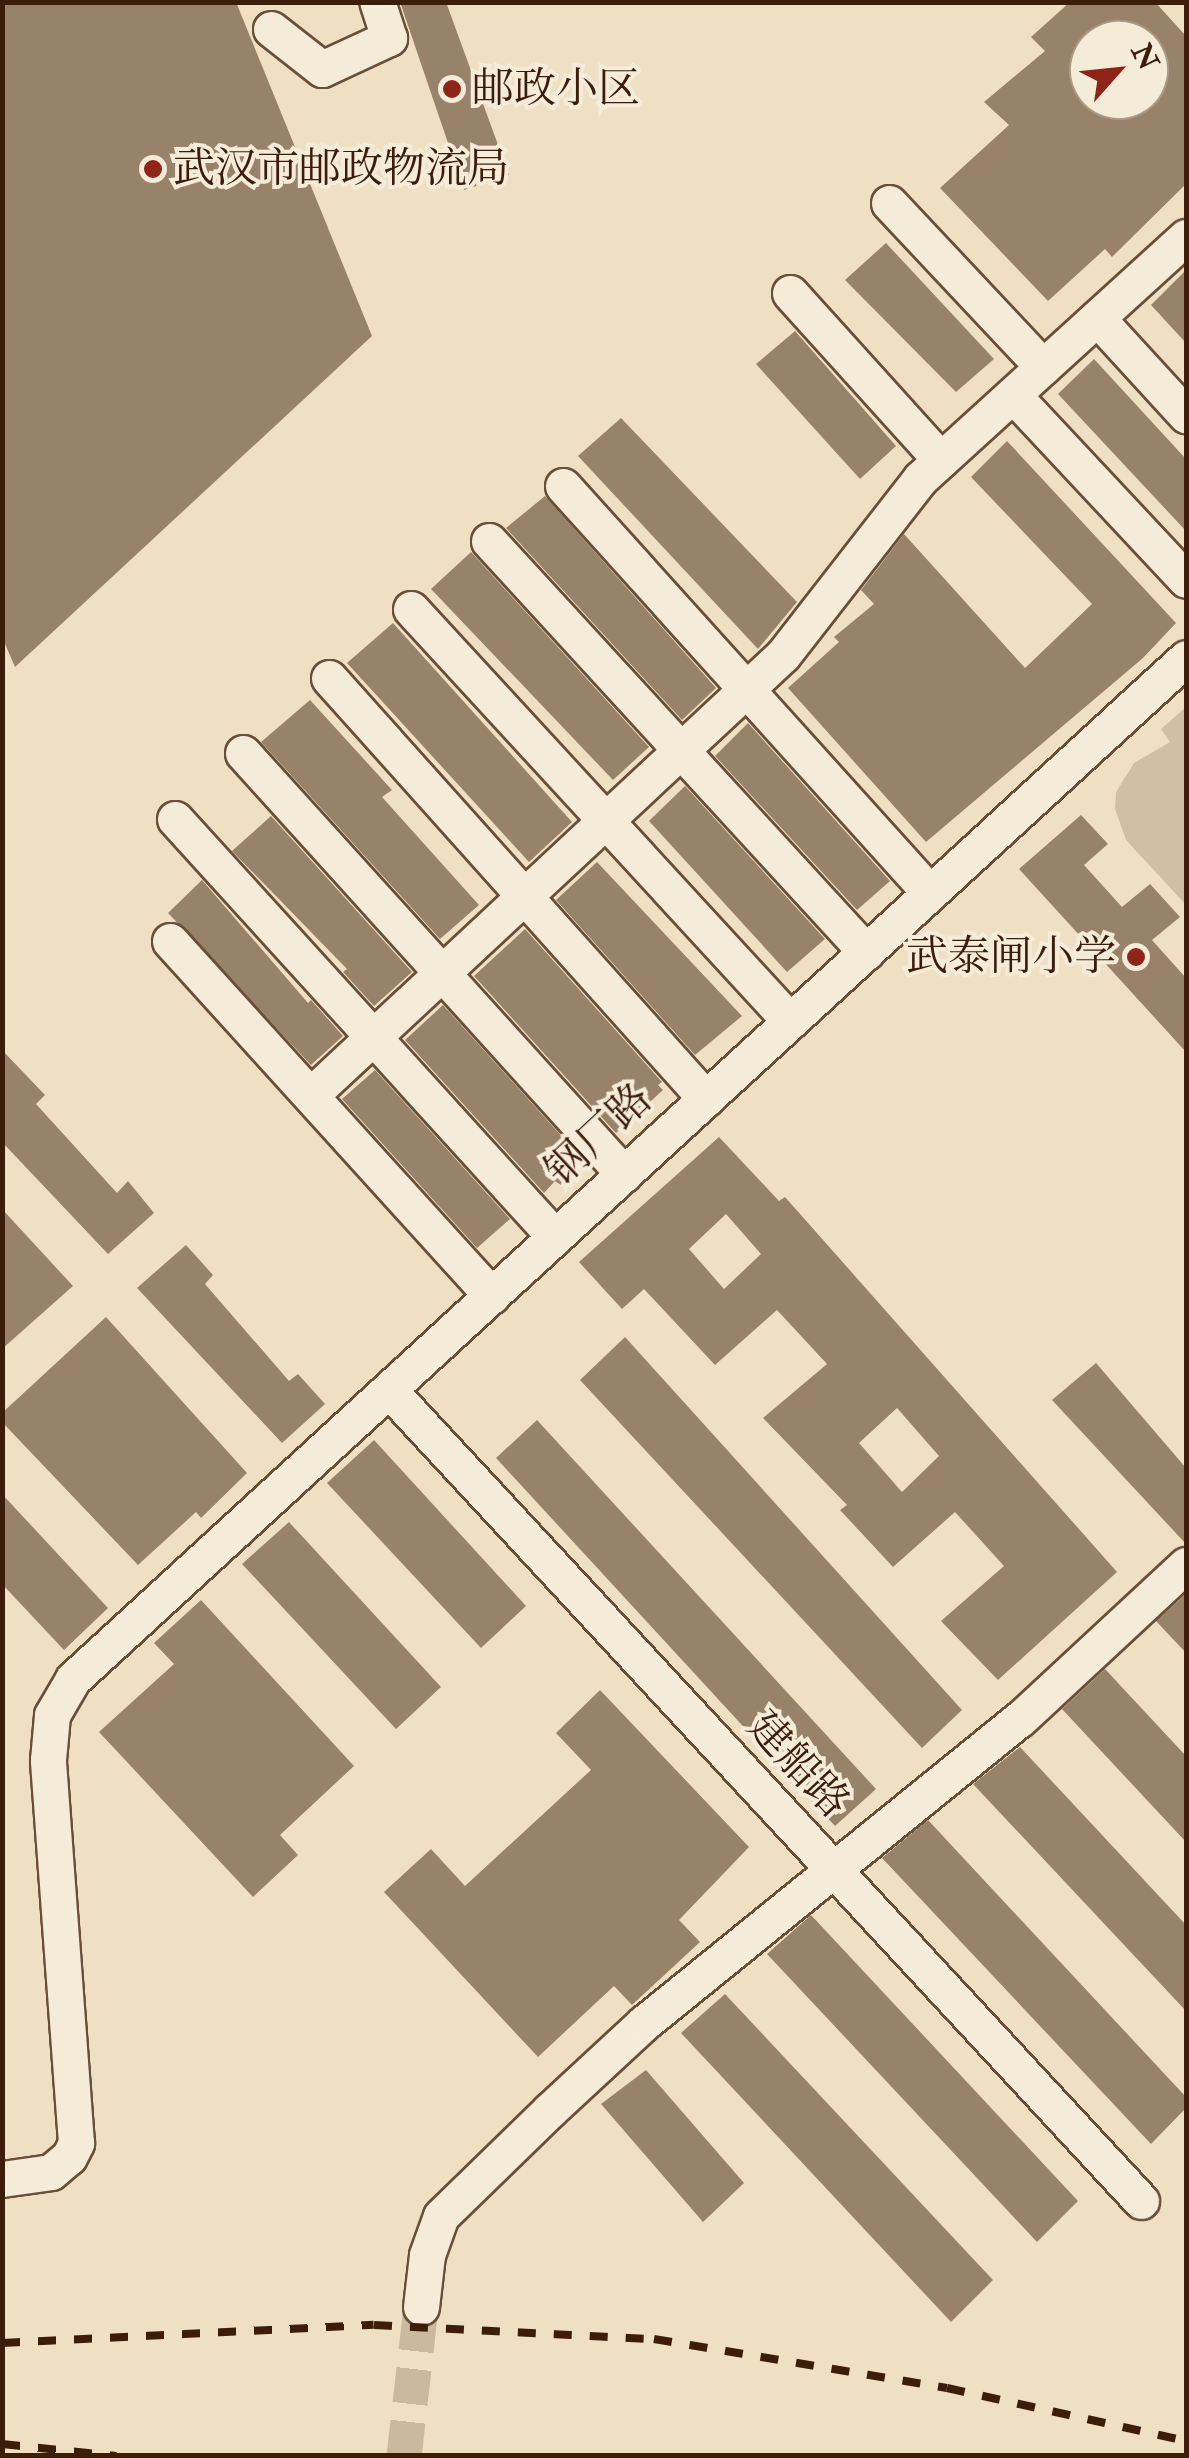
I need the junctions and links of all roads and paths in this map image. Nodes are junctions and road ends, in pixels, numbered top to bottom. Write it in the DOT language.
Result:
graph roads {
  1 [pos="377,2"];
  2 [pos="271,29"];
  3 [pos="889,203"];
  4 [pos="1186,237"];
  5 [pos="790,293"];
  6 [pos="1097,318"];
  7 [pos="1044,366"];
  8 [pos="1013,394"];
  9 [pos="1186,415"];
  10 [pos="941,460"];
  11 [pos="563,486"];
  12 [pos="489,541"];
  13 [pos="1186,580"];
  14 [pos="411,609"];
  15 [pos="1186,658"];
  16 [pos="329,678"];
  17 [pos="747,690"];
  18 [pos="682,750"];
  19 [pos="242,752"];
  20 [pos="175,819"];
  21 [pos="606,823"];
  22 [pos="930,893"];
  23 [pos="526,899"];
  24 [pos="170,941"];
  25 [pos="866,952"];
  26 [pos="445,972"];
  27 [pos="790,1022"];
  28 [pos="376,1036"];
  29 [pos="313,1094"];
  30 [pos="706,1099"];
  31 [pos="624,1174"];
  32 [pos="555,1237"];
  33 [pos="492,1296"];
  34 [pos="389,1390"];
  35 [pos="1186,1564"];
  36 [pos="832,1868"];
  37 [pos="2,2179"];
  38 [pos="1141,2201"];
  39 [pos="421,2307"];
  1 -- 2 [label="street"];
  3 -- 7 [label="street"];
  4 -- 6 [label="street"];
  5 -- 10 [label="street"];
  6 -- 7 [label="street"];
  6 -- 9 [label="street"];
  7 -- 8 [label="street"];
  8 -- 10 [label="street"];
  8 -- 13 [label="street"];
  10 -- 17 [label="street"];
  11 -- 17 [label="street"];
  12 -- 18 [label="street"];
  14 -- 21 [label="street"];
  15 -- 22 [label="street, 钢厂路"];
  16 -- 23 [label="street"];
  17 -- 18 [label="street"];
  17 -- 22 [label="street"];
  18 -- 21 [label="street"];
  18 -- 25 [label="street"];
  19 -- 26 [label="street"];
  20 -- 28 [label="street"];
  21 -- 23 [label="street"];
  21 -- 27 [label="street"];
  22 -- 25 [label="street, 钢厂路"];
  23 -- 26 [label="street"];
  23 -- 30 [label="street"];
  24 -- 29 [label="street"];
  25 -- 27 [label="street, 钢厂路"];
  26 -- 28 [label="street"];
  26 -- 31 [label="street"];
  27 -- 30 [label="street, 钢厂路"];
  28 -- 29 [label="street"];
  28 -- 32 [label="street"];
  29 -- 33 [label="street"];
  30 -- 31 [label="street, 钢厂路"];
  31 -- 32 [label="street, 钢厂路"];
  32 -- 33 [label="street, 钢厂路"];
  33 -- 34 [label="street, 钢厂路"];
  34 -- 36 [label="street, 建船路"];
  34 -- 37 [label="street, 钢厂路"];
  35 -- 36 [label="street"];
  36 -- 38 [label="street, 建船路"];
  36 -- 39 [label="street"];
}
